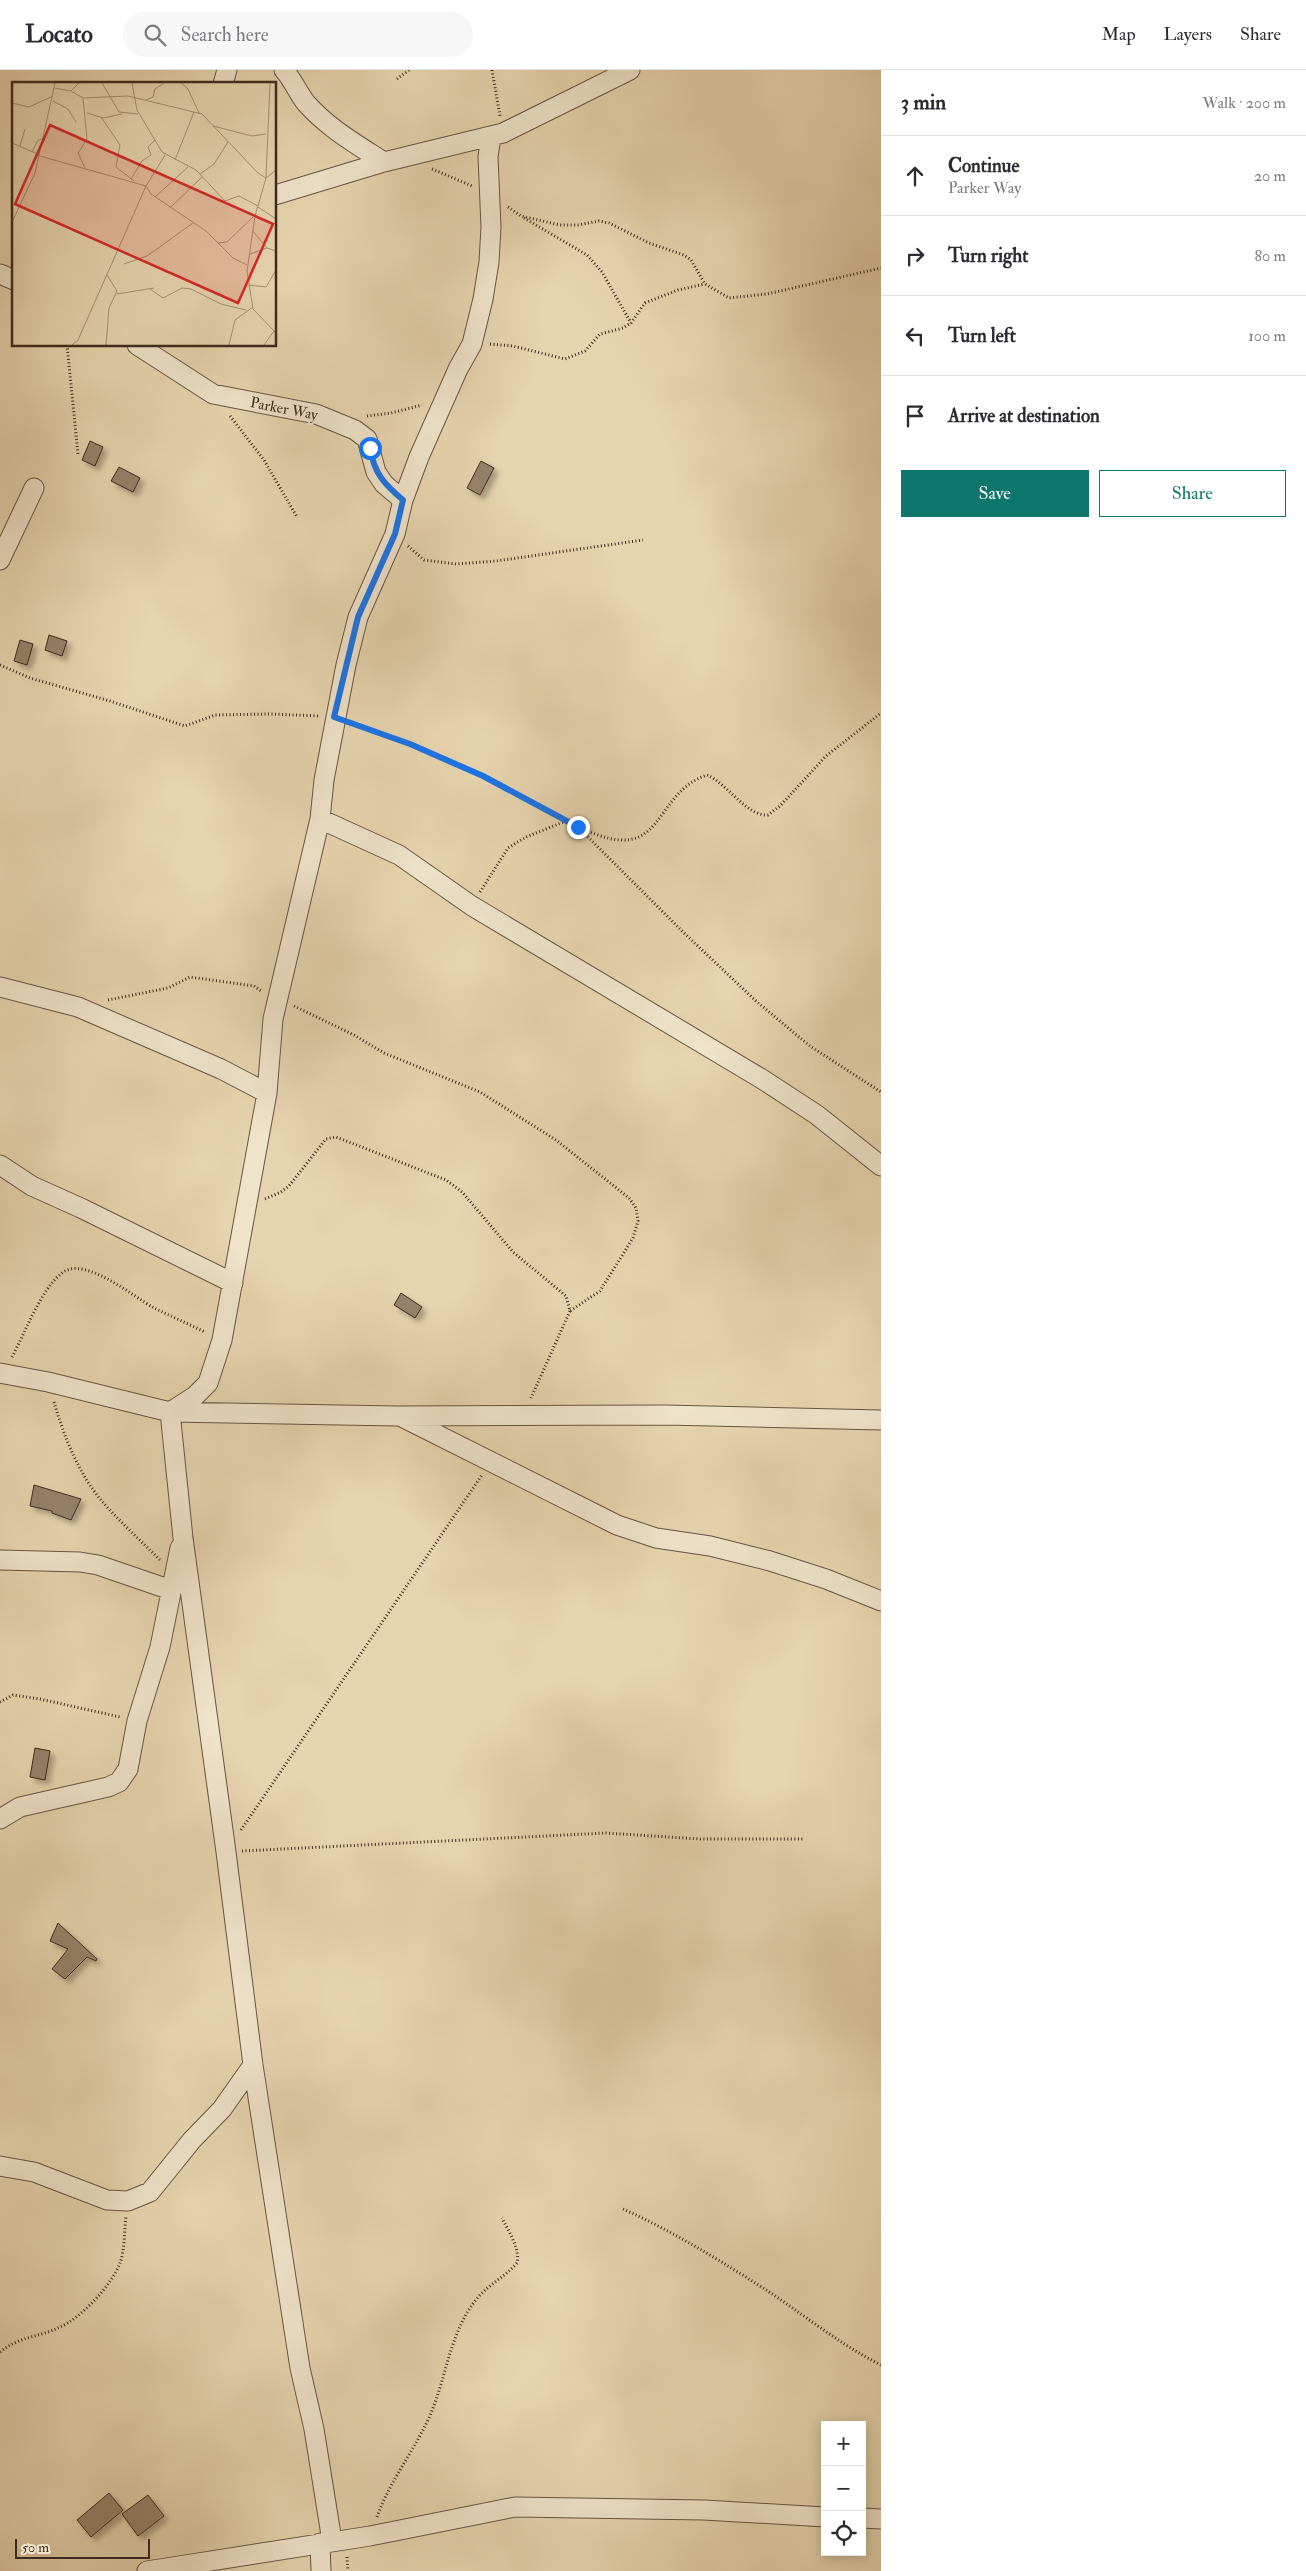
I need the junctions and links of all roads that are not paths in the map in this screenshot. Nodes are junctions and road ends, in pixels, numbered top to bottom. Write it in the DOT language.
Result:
graph roads {
  1 [pos="284,70"];
  2 [pos="630,70"];
  3 [pos="497,134"];
  4 [pos="384,162"];
  5 [pos="276,195"];
  6 [pos="0,274"];
  7 [pos="12,279"];
  8 [pos="139,346"];
  9 [pos="34,488"];
  10 [pos="403,500"];
  11 [pos="0,560"];
  12 [pos="320,819"];
  13 [pos="0,987"];
  14 [pos="266,1093"];
  15 [pos="0,1165"];
  16 [pos="881,1166"];
  17 [pos="233,1283"];
  18 [pos="2,1373"];
  19 [pos="170,1412"];
  20 [pos="398,1416"];
  21 [pos="881,1420"];
  22 [pos="182,1538"];
  23 [pos="0,1560"];
  24 [pos="172,1582"];
  25 [pos="881,1601"];
  26 [pos="0,1819"];
  27 [pos="253,2066"];
  28 [pos="0,2166"];
  29 [pos="821,2516"];
  30 [pos="866,2518"];
  31 [pos="881,2519"];
  32 [pos="326,2542"];
  33 [pos="152,2571"];
  34 [pos="321,2571"];
  1 -- 4 [label="street"];
  2 -- 3 [label="street"];
  3 -- 4 [label="street"];
  3 -- 10 [label="street"];
  4 -- 5 [label="street"];
  6 -- 7 [label="street"];
  8 -- 10 [label="street, Parker Way"];
  9 -- 11 [label="street"];
  10 -- 12 [label="street"];
  12 -- 14 [label="street"];
  12 -- 16 [label="street"];
  13 -- 14 [label="street"];
  14 -- 17 [label="street"];
  15 -- 17 [label="street"];
  17 -- 19 [label="street"];
  18 -- 19 [label="street"];
  19 -- 20 [label="street"];
  19 -- 22 [label="street"];
  20 -- 21 [label="street"];
  20 -- 25 [label="street"];
  22 -- 24 [label="street"];
  22 -- 27 [label="street"];
  23 -- 24 [label="street"];
  24 -- 26 [label="street"];
  27 -- 28 [label="street"];
  27 -- 32 [label="street"];
  29 -- 32 [label="street"];
  30 -- 31 [label="street"];
  32 -- 33 [label="street"];
  32 -- 34 [label="street"];
}
